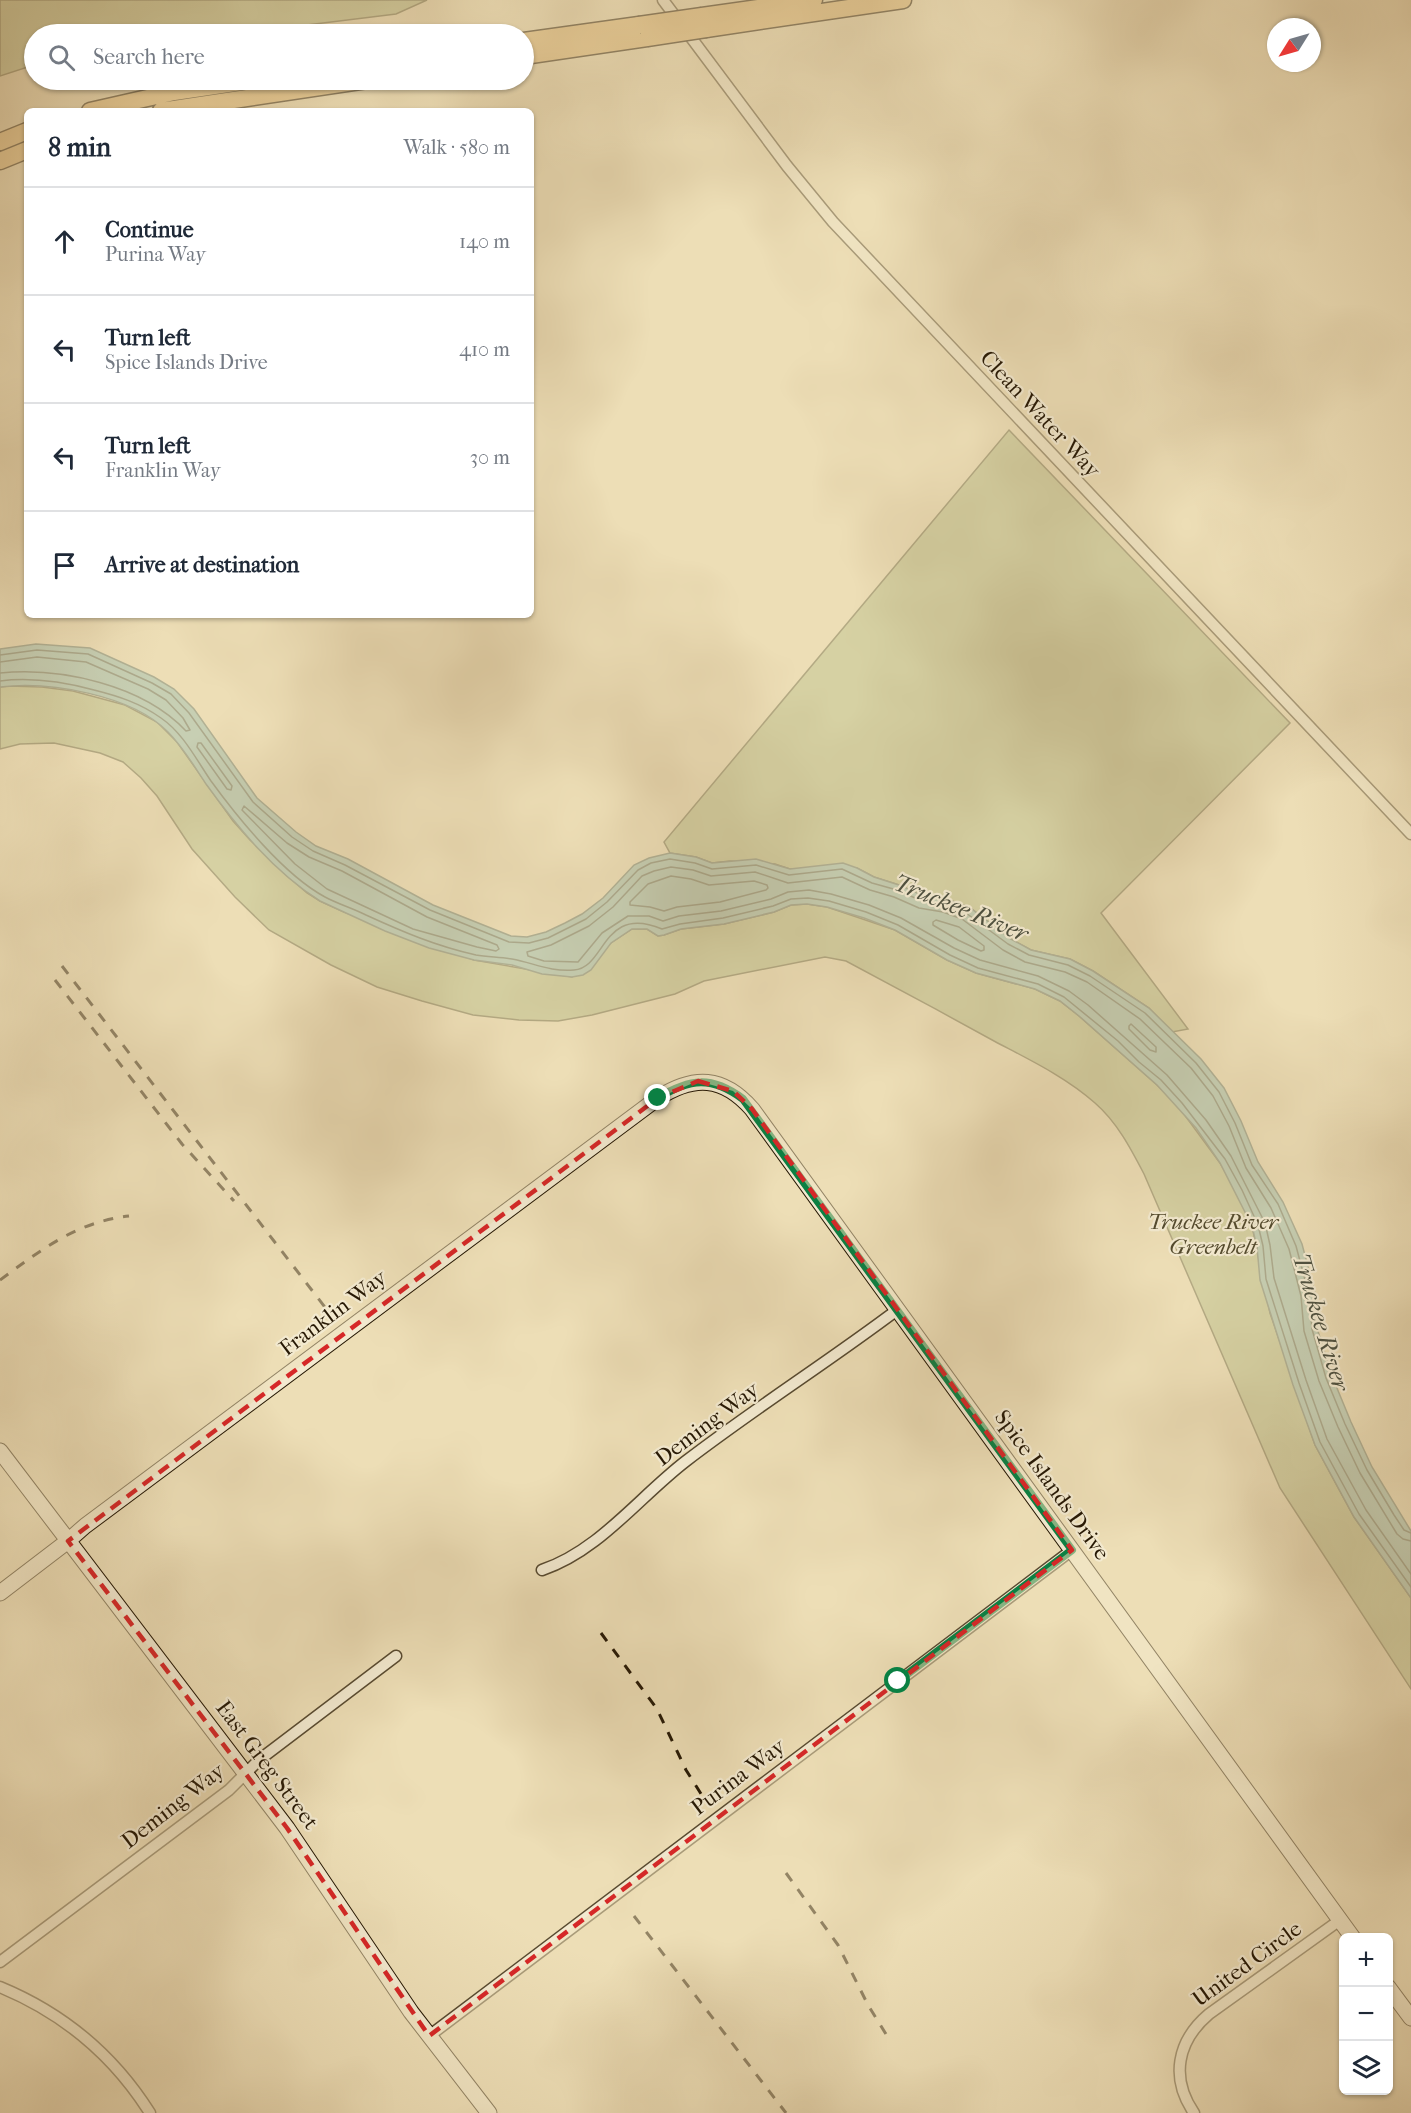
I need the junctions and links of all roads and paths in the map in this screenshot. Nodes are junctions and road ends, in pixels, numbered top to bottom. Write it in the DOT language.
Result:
graph roads {
  1 [pos="663,0"];
  2 [pos="814,0"];
  3 [pos="903,0"];
  4 [pos="704,22"];
  5 [pos="643,31"];
  6 [pos="534,40"];
  7 [pos="534,54"];
  8 [pos="188,90"];
  9 [pos="301,90"];
  10 [pos="103,108"];
  11 [pos="181,108"];
  12 [pos="24,132"];
  13 [pos="0,142"];
  14 [pos="24,151"];
  15 [pos="0,161"];
  16 [pos="1411,834"];
  17 [pos="698,1081"];
  18 [pos="897,1310"];
  19 [pos="0,1451"];
  20 [pos="68,1541"];
  21 [pos="1072,1550"];
  22 [pos="542,1570"];
  23 [pos="0,1593"];
  24 [pos="396,1656"];
  25 [pos="246,1774"];
  26 [pos="1340,1920"];
  27 [pos="1349,1933"];
  28 [pos="0,1962"];
  29 [pos="0,1987"];
  30 [pos="1393,1993"];
  31 [pos="1411,2018"];
  32 [pos="429,2036"];
  33 [pos="150,2113"];
  34 [pos="489,2113"];
  35 [pos="1194,2113"];
  1 -- 16 [label="street, Clean Water Way"];
  2 -- 4 [label="main road"];
  3 -- 4 [label="main road"];
  4 -- 5 [label="main road, bridge"];
  5 -- 6 [label="main road"];
  5 -- 7 [label="main road"];
  8 -- 10 [label="main road"];
  9 -- 11 [label="main road"];
  12 -- 13 [label="main road"];
  14 -- 15 [label="main road"];
  17 -- 18 [label="street, Spice Islands Drive"];
  17 -- 20 [label="street, Franklin Way"];
  18 -- 21 [label="street, Spice Islands Drive"];
  18 -- 22 [label="street, Deming Way"];
  19 -- 20 [label="street, East Greg Street"];
  20 -- 23 [label="street, Franklin Way"];
  20 -- 25 [label="street, East Greg Street"];
  21 -- 26 [label="street, Spice Islands Drive"];
  21 -- 32 [label="street, Purina Way"];
  24 -- 25 [label="street, Deming Way"];
  25 -- 28 [label="street, Deming Way"];
  25 -- 32 [label="street, East Greg Street"];
  26 -- 27 [label="street, Spice Islands Drive"];
  26 -- 35 [label="street, United Circle"];
  29 -- 33 [label="street"];
  30 -- 31 [label="street"];
  32 -- 34 [label="street, East Greg Street"];
}
